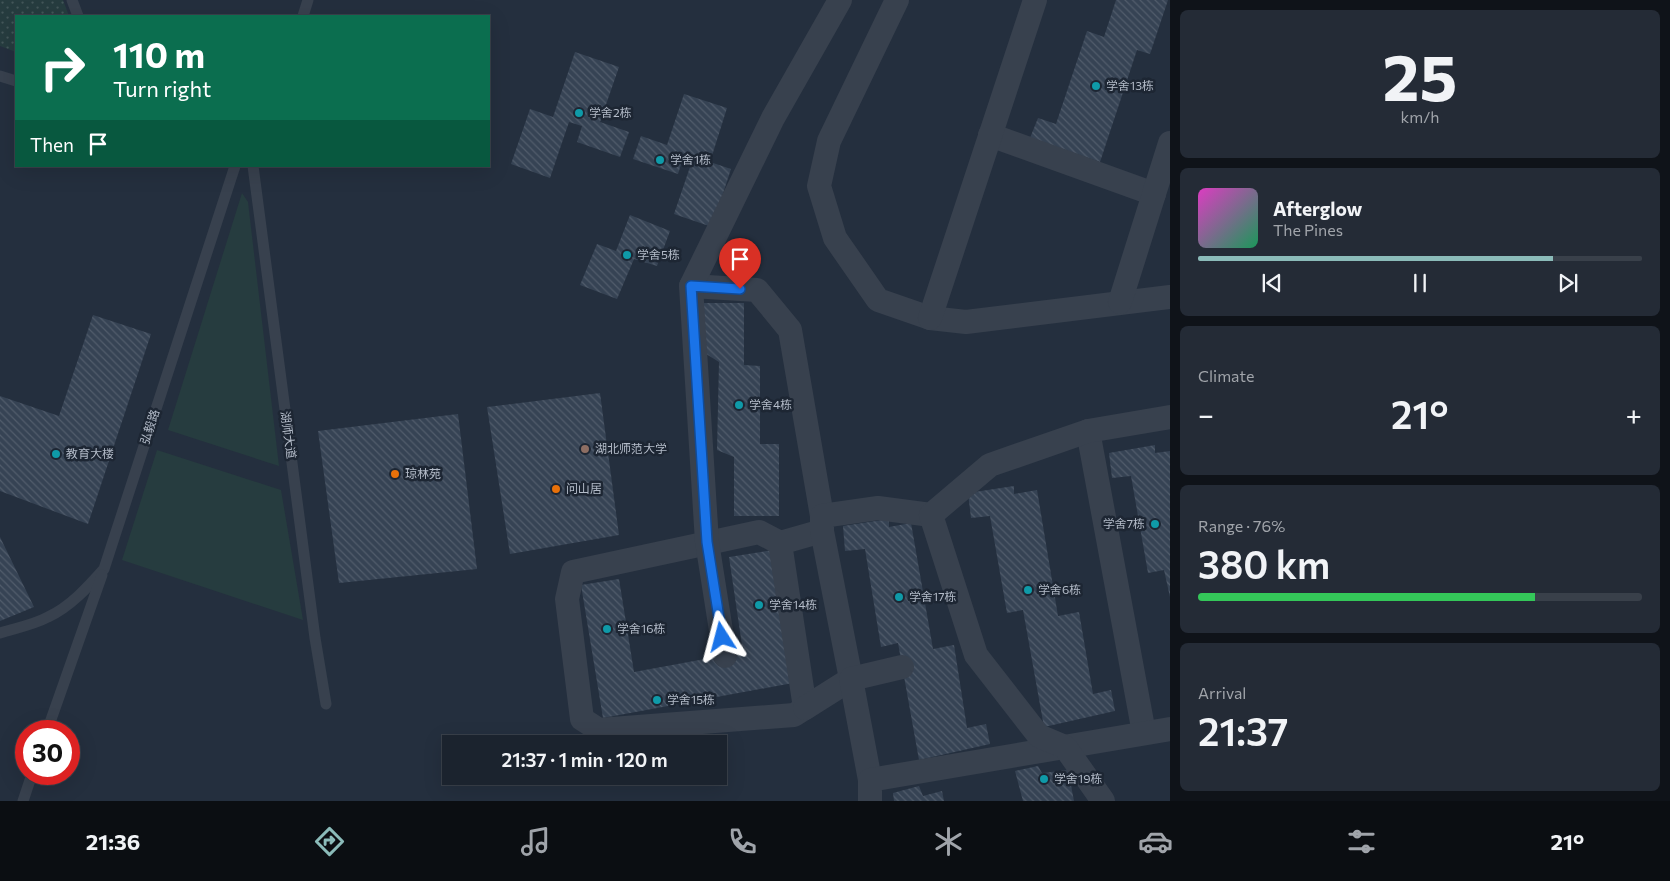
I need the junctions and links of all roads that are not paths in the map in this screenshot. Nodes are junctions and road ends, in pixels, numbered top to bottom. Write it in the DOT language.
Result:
graph roads {
  1 [pos="72,0"];
  2 [pos="308,0"];
  3 [pos="840,0"];
  4 [pos="897,0"];
  5 [pos="1035,0"];
  6 [pos="78,15"];
  7 [pos="303,15"];
  8 [pos="0,76"];
  9 [pos="15,81"];
  10 [pos="990,135"];
  11 [pos="1170,143"];
  12 [pos="235,167"];
  13 [pos="253,167"];
  14 [pos="1154,194"];
  15 [pos="691,286"];
  16 [pos="1170,297"];
  17 [pos="1120,302"];
  18 [pos="930,318"];
  19 [pos="1170,417"];
  20 [pos="1088,431"];
  21 [pos="931,515"];
  22 [pos="822,523"];
  23 [pos="707,542"];
  24 [pos="780,543"];
  25 [pos="104,569"];
  26 [pos="0,633"];
  27 [pos="725,656"];
  28 [pos="902,667"];
  29 [pos="851,679"];
  30 [pos="326,704"];
  31 [pos="805,708"];
  32 [pos="51,720"];
  33 [pos="1170,729"];
  34 [pos="1144,733"];
  35 [pos="1065,748"];
  36 [pos="28,785"];
  37 [pos="870,791"];
  38 [pos="23,801"];
  39 [pos="1102,801"];
  1 -- 6 [label="lane"];
  2 -- 7 [label="lane"];
  3 -- 15 [label="street"];
  4 -- 18 [label="street"];
  5 -- 10 [label="street"];
  8 -- 9 [label="lane"];
  10 -- 14 [label="street"];
  10 -- 18 [label="street"];
  11 -- 14 [label="street"];
  12 -- 25 [label="lane, 弘毅路"];
  13 -- 30 [label="lane, 湖师大道"];
  14 -- 17 [label="street"];
  15 -- 22 [label="street"];
  15 -- 23 [label="street"];
  16 -- 17 [label="street"];
  17 -- 18 [label="street"];
  19 -- 20 [label="street"];
  20 -- 21 [label="street"];
  20 -- 34 [label="street"];
  21 -- 22 [label="street"];
  21 -- 35 [label="street"];
  22 -- 24 [label="street"];
  22 -- 29 [label="street"];
  23 -- 24 [label="street"];
  23 -- 27 [label="street"];
  23 -- 31 [label="street"];
  24 -- 31 [label="street"];
  25 -- 26 [label="lane, 弘毅路"];
  25 -- 32 [label="lane"];
  28 -- 29 [label="street"];
  29 -- 31 [label="street"];
  29 -- 37 [label="street"];
  33 -- 34 [label="street"];
  34 -- 35 [label="street"];
  35 -- 37 [label="street"];
  35 -- 39 [label="street"];
  36 -- 38 [label="lane"];
}
